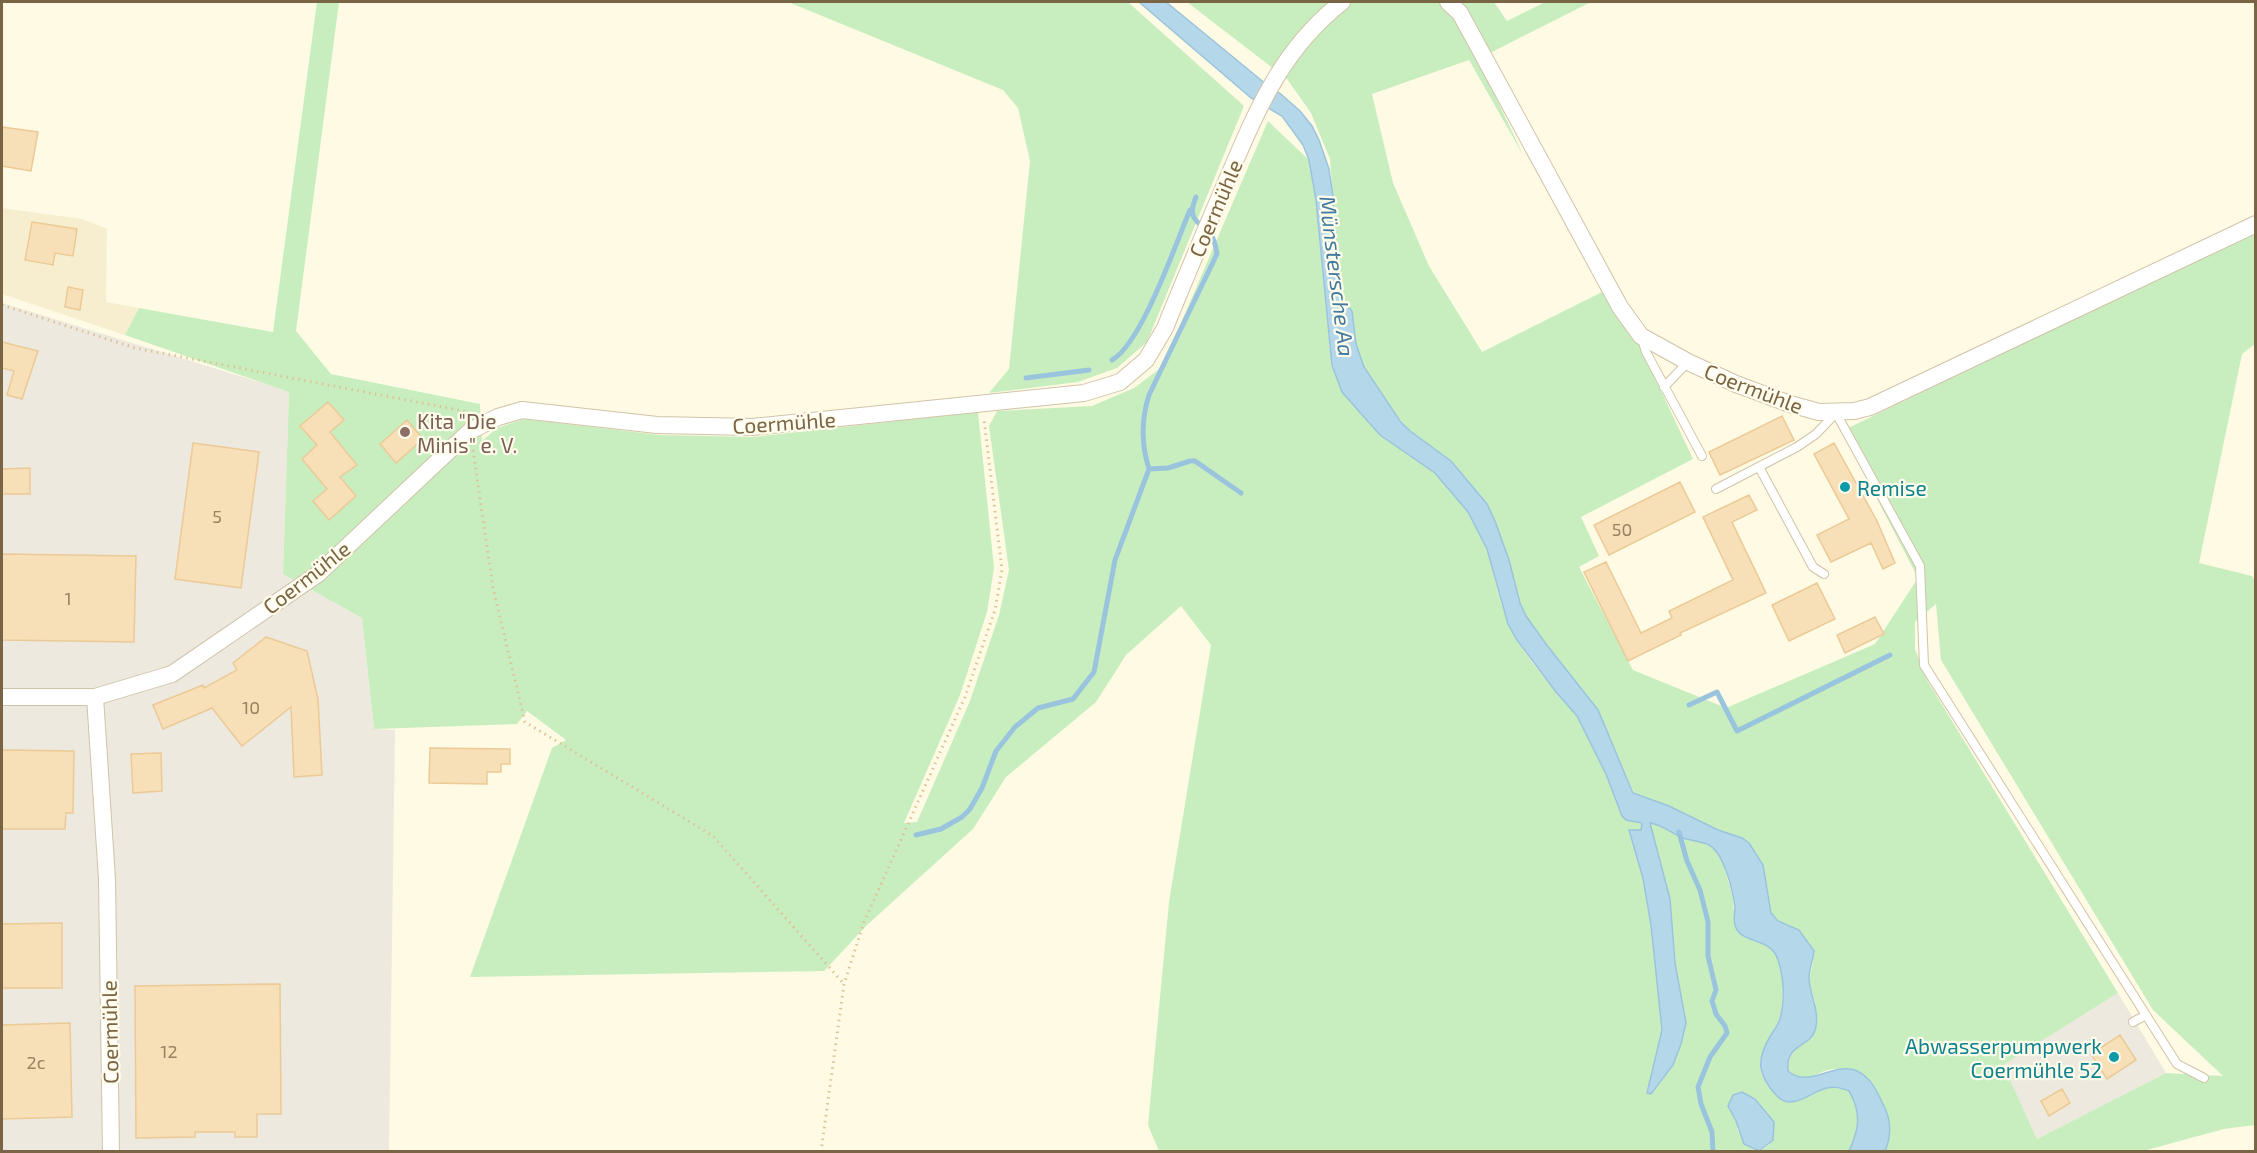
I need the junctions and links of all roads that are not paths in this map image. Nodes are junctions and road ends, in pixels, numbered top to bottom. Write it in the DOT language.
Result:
graph roads {
  1 [pos="1342,2"];
  2 [pos="1448,2"];
  3 [pos="2256,224"];
  4 [pos="1641,336"];
  5 [pos="1688,362"];
  6 [pos="1664,387"];
  7 [pos="1836,412"];
  8 [pos="1702,456"];
  9 [pos="1759,466"];
  10 [pos="1716,489"];
  11 [pos="1824,574"];
  12 [pos="2,697"];
  13 [pos="94,697"];
  14 [pos="2146,1015"];
  15 [pos="2133,1022"];
  16 [pos="2204,1077"];
  17 [pos="111,1152"];
  1 -- 13 [label="street, Coermühle"];
  2 -- 4 [label="street, Coermühle"];
  3 -- 7 [label="street, Coermühle"];
  4 -- 5 [label="street, Coermühle"];
  4 -- 6 [label="lane"];
  5 -- 6 [label="lane"];
  5 -- 7 [label="street, Coermühle"];
  6 -- 8 [label="lane"];
  7 -- 9 [label="lane"];
  7 -- 14 [label="lane"];
  9 -- 10 [label="lane"];
  9 -- 11 [label="lane"];
  12 -- 13 [label="street, Coermühle"];
  13 -- 17 [label="street, Coermühle"];
  14 -- 15 [label="lane"];
  14 -- 16 [label="lane"];
}
